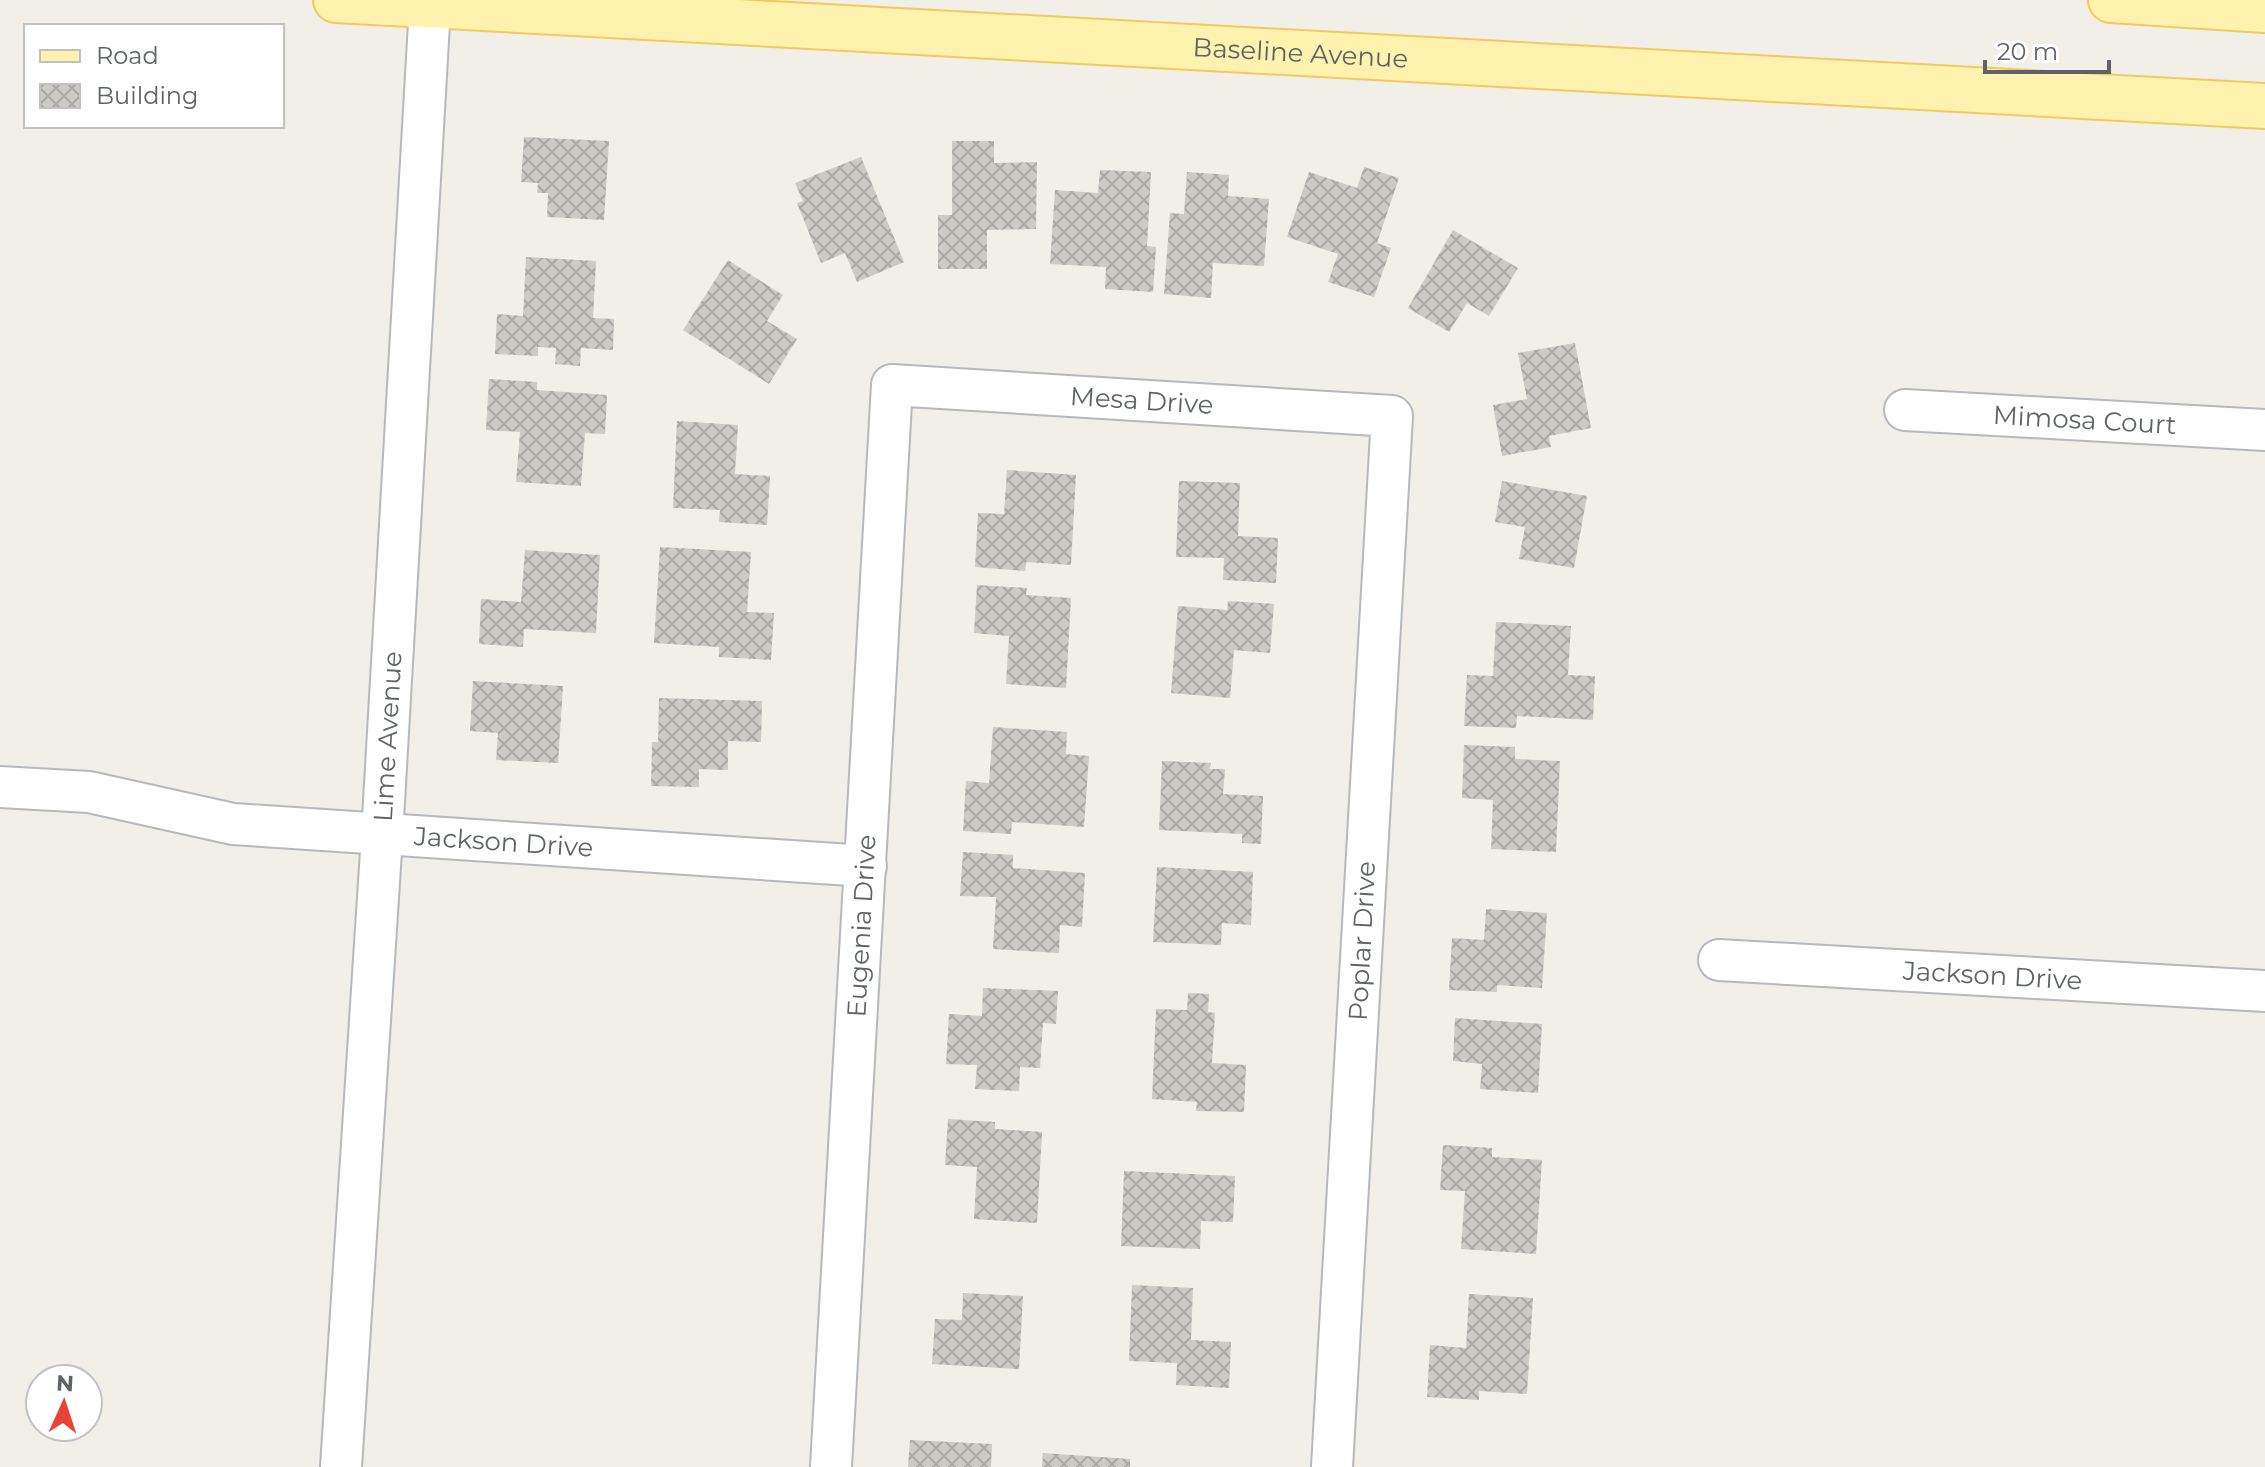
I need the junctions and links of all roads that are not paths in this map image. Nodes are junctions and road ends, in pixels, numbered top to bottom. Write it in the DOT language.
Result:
graph roads {
  1 [pos="336,0"];
  2 [pos="2111,0"];
  3 [pos="430,6"];
  4 [pos="2265,10"];
  5 [pos="2265,106"];
  6 [pos="892,385"];
  7 [pos="1905,410"];
  8 [pos="1392,416"];
  9 [pos="2265,430"];
  10 [pos="0,787"];
  11 [pos="382,836"];
  12 [pos="866,866"];
  13 [pos="1719,960"];
  14 [pos="2265,991"];
  15 [pos="341,1467"];
  16 [pos="831,1467"];
  17 [pos="1332,1467"];
  1 -- 3 [label="main road, Baseline Avenue"];
  2 -- 4 [label="main road"];
  3 -- 5 [label="main road, Baseline Avenue"];
  3 -- 11 [label="street, Lime Avenue"];
  6 -- 8 [label="street, Mesa Drive"];
  6 -- 12 [label="street, Eugenia Drive"];
  7 -- 9 [label="street, Mimosa Court"];
  8 -- 17 [label="street, Poplar Drive"];
  10 -- 11 [label="street, Jackson Drive"];
  11 -- 12 [label="street, Jackson Drive"];
  11 -- 15 [label="street, Lime Avenue"];
  12 -- 16 [label="street, Eugenia Drive"];
  13 -- 14 [label="street, Jackson Drive"];
}
